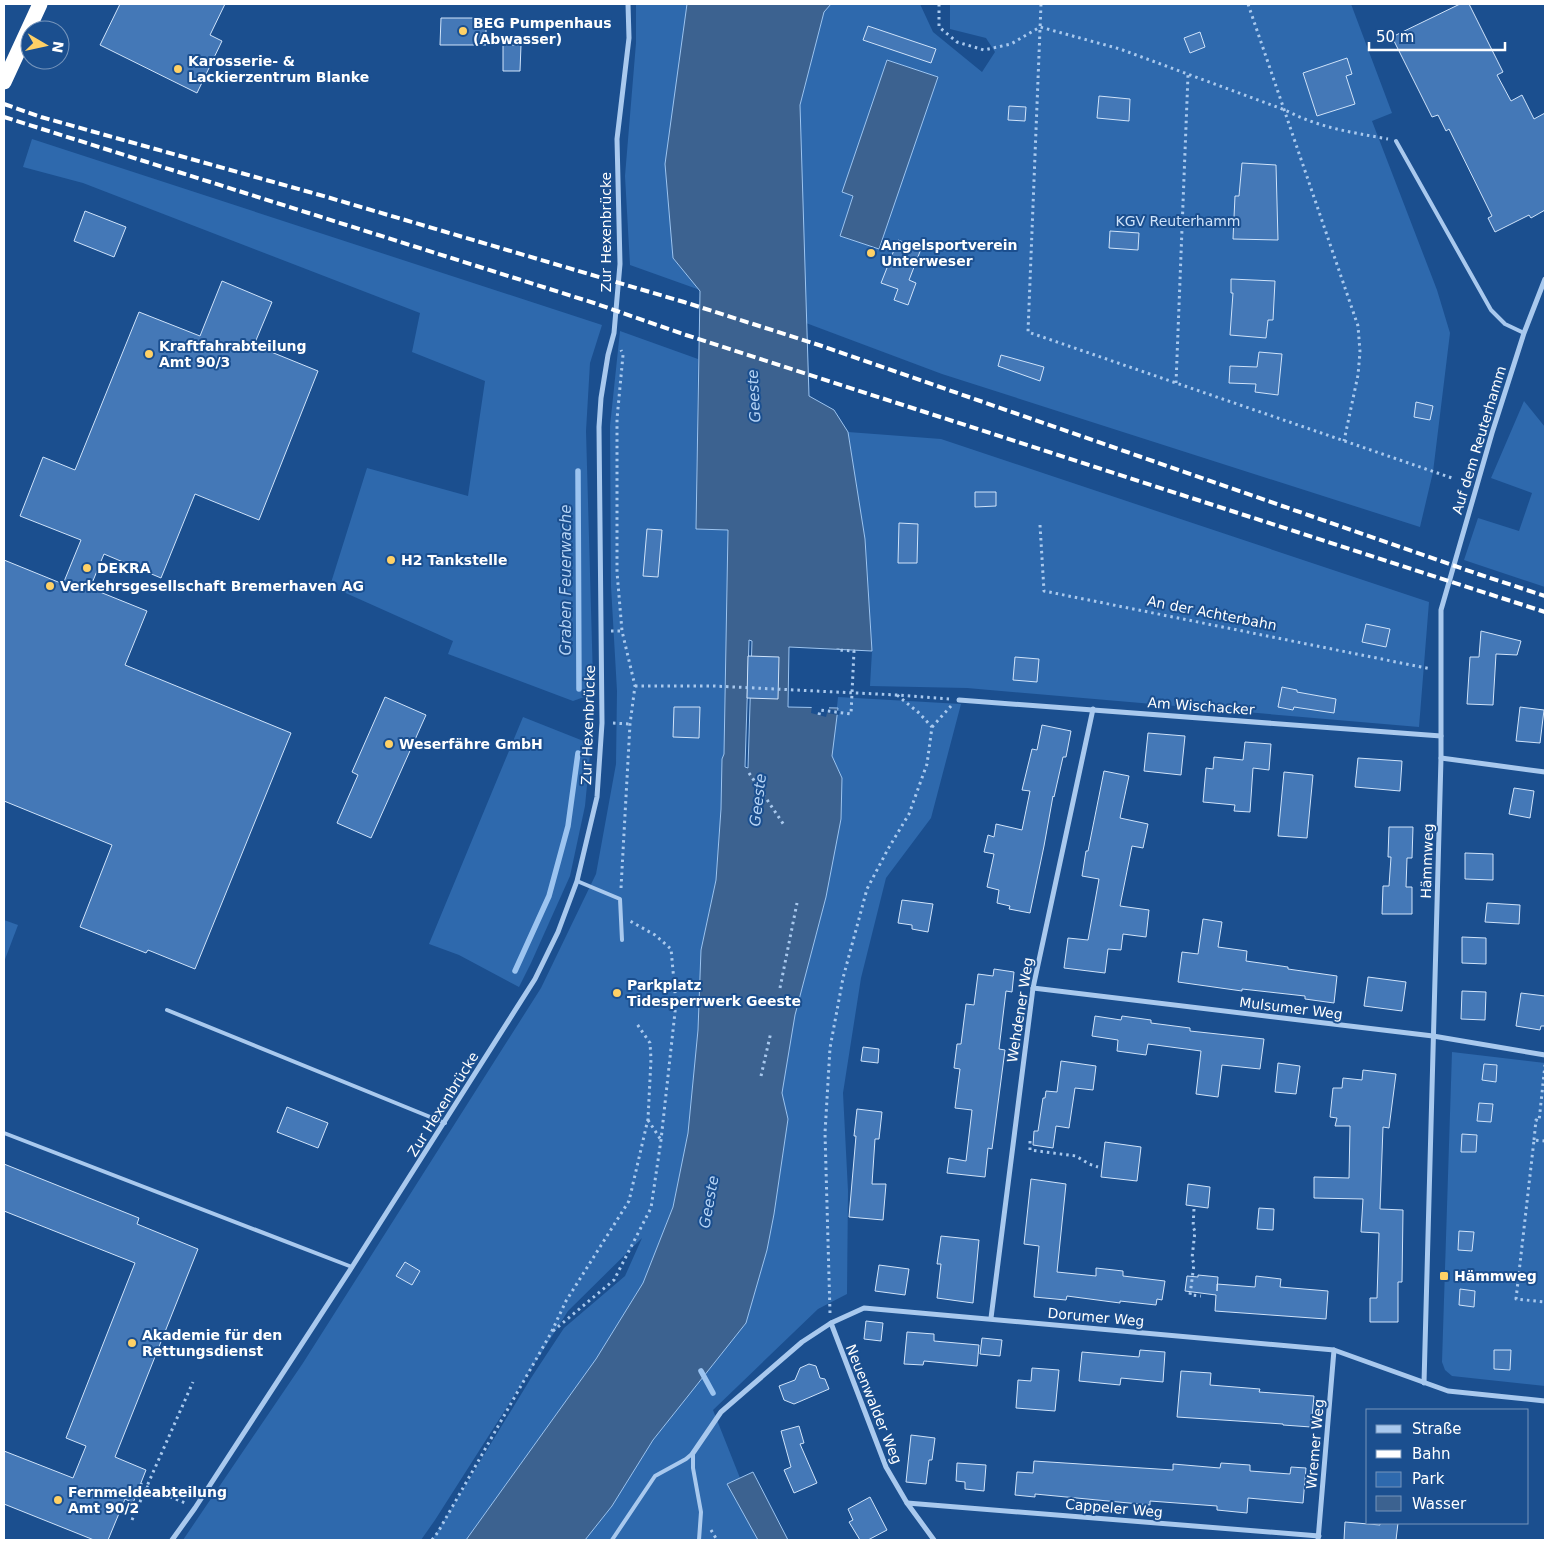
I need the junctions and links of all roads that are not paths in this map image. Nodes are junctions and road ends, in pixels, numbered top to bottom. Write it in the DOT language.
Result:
graph roads {
  1 [pos="628,4"];
  2 [pos="39,5"];
  3 [pos="4,82"];
  4 [pos="1396,141"];
  5 [pos="1545,279"];
  6 [pos="1524,333"];
  7 [pos="1441,610"];
  8 [pos="959,700"];
  9 [pos="1093,709"];
  10 [pos="1441,736"];
  11 [pos="1441,758"];
  12 [pos="1545,772"];
  13 [pos="577,881"];
  14 [pos="622,940"];
  15 [pos="1033,988"];
  16 [pos="166,1010"];
  17 [pos="1433,1036"];
  18 [pos="1545,1055"];
  19 [pos="445,1123"];
  20 [pos="4,1133"];
  21 [pos="352,1267"];
  22 [pos="991,1318"];
  23 [pos="831,1323"];
  24 [pos="1334,1350"];
  25 [pos="1424,1383"];
  26 [pos="1545,1401"];
  27 [pos="694,1453"];
  28 [pos="907,1503"];
  29 [pos="1319,1538"];
  30 [pos="172,1540"];
  31 [pos="612,1540"];
  32 [pos="699,1540"];
  33 [pos="934,1540"];
  1 -- 13 [label="street, Zur Hexenbrücke"];
  2 -- 3 [label="highway"];
  4 -- 6 [label="lane"];
  5 -- 6 [label="street, Auf dem Reuterhamm"];
  6 -- 7 [label="street, Auf dem Reuterhamm"];
  7 -- 10 [label="street, Hämmweg"];
  8 -- 9 [label="street, Am Wischacker"];
  9 -- 10 [label="street, Am Wischacker"];
  9 -- 15 [label="street, Wehdener Weg"];
  10 -- 11 [label="street, Hämmweg"];
  11 -- 12 [label="street"];
  11 -- 17 [label="street, Hämmweg"];
  13 -- 14 [label="lane"];
  13 -- 19 [label="street, Zur Hexenbrücke"];
  15 -- 17 [label="street, Mulsumer Weg"];
  15 -- 22 [label="street, Wehdener Weg"];
  16 -- 19 [label="lane"];
  17 -- 18 [label="street, Mulsumer Weg"];
  17 -- 25 [label="street, Hämmweg"];
  19 -- 21 [label="street, Zur Hexenbrücke"];
  20 -- 21 [label="lane"];
  21 -- 30 [label="street, Zur Hexenbrücke"];
  22 -- 23 [label="street, Dorumer Weg"];
  22 -- 24 [label="street, Dorumer Weg"];
  23 -- 27 [label="street, Dorumer Weg"];
  23 -- 28 [label="street, Neuenwalder Weg"];
  24 -- 25 [label="street, Dorumer Weg"];
  24 -- 29 [label="street, Wremer Weg"];
  25 -- 26 [label="street, Dorumer Weg"];
  27 -- 31 [label="lane"];
  27 -- 32 [label="lane"];
  28 -- 29 [label="street, Cappeler Weg"];
  28 -- 33 [label="street, Neuenwalder Weg"];
}
